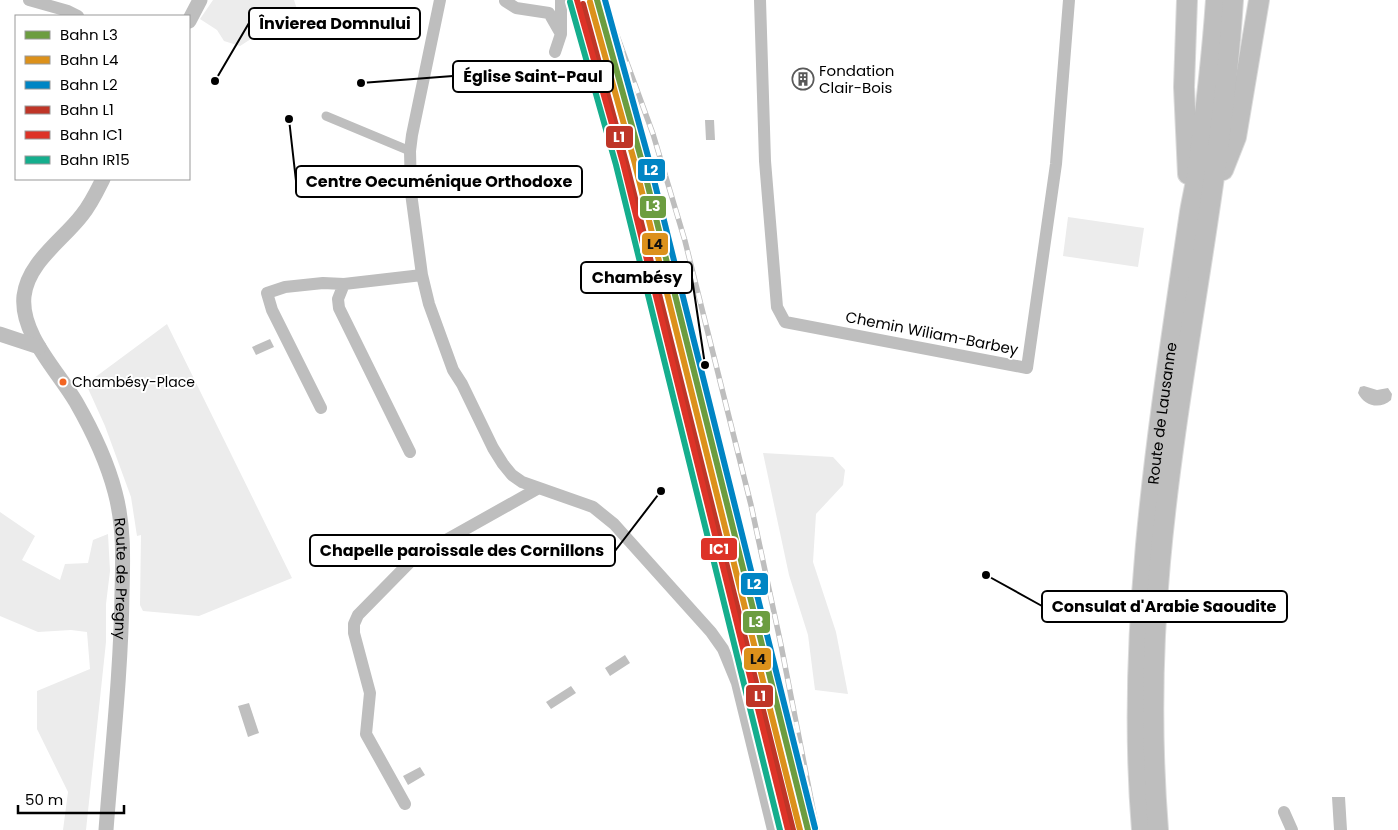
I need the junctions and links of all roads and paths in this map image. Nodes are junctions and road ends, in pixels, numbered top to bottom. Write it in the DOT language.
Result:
graph roads {
  1 [pos="29,0"];
  2 [pos="200,0"];
  3 [pos="440,0"];
  4 [pos="561,0"];
  5 [pos="760,0"];
  6 [pos="1069,0"];
  7 [pos="1187,0"];
  8 [pos="1216,0"];
  9 [pos="1233,0"];
  10 [pos="1259,0"];
  11 [pos="505,1"];
  12 [pos="76,15"];
  13 [pos="190,19"];
  14 [pos="561,34"];
  15 [pos="555,52"];
  16 [pos="326,116"];
  17 [pos="410,151"];
  18 [pos="102,180"];
  19 [pos="1211,202"];
  20 [pos="1190,211"];
  21 [pos="422,275"];
  22 [pos="344,284"];
  23 [pos="0,334"];
  24 [pos="39,347"];
  25 [pos="321,408"];
  26 [pos="410,452"];
  27 [pos="537,489"];
  28 [pos="405,804"];
  29 [pos="1284,812"];
  30 [pos="1154,829"];
  31 [pos="106,830"];
  32 [pos="772,830"];
  33 [pos="1292,830"];
  1 -- 12 [label="street"];
  2 -- 13 [label="street"];
  3 -- 17 [label="street"];
  4 -- 14 [label="street"];
  5 -- 6 [label="street, Chemin Wiliam-Barbey"];
  7 -- 20 [label="main road"];
  8 -- 20 [label="main road, Route de Lausanne"];
  9 -- 19 [label="main road, Route de Lausanne"];
  10 -- 19 [label="main road"];
  11 -- 14 [label="street"];
  14 -- 15 [label="street"];
  16 -- 17 [label="street"];
  17 -- 21 [label="street"];
  18 -- 24 [label="street, Route de Pregny"];
  19 -- 30 [label="main road, Route de Lausanne"];
  20 -- 30 [label="main road, Route de Lausanne"];
  21 -- 22 [label="street"];
  21 -- 27 [label="street"];
  22 -- 25 [label="street"];
  22 -- 26 [label="street"];
  23 -- 24 [label="street"];
  24 -- 31 [label="street, Route de Pregny"];
  27 -- 28 [label="street"];
  27 -- 32 [label="street"];
  29 -- 33 [label="street"];
}
